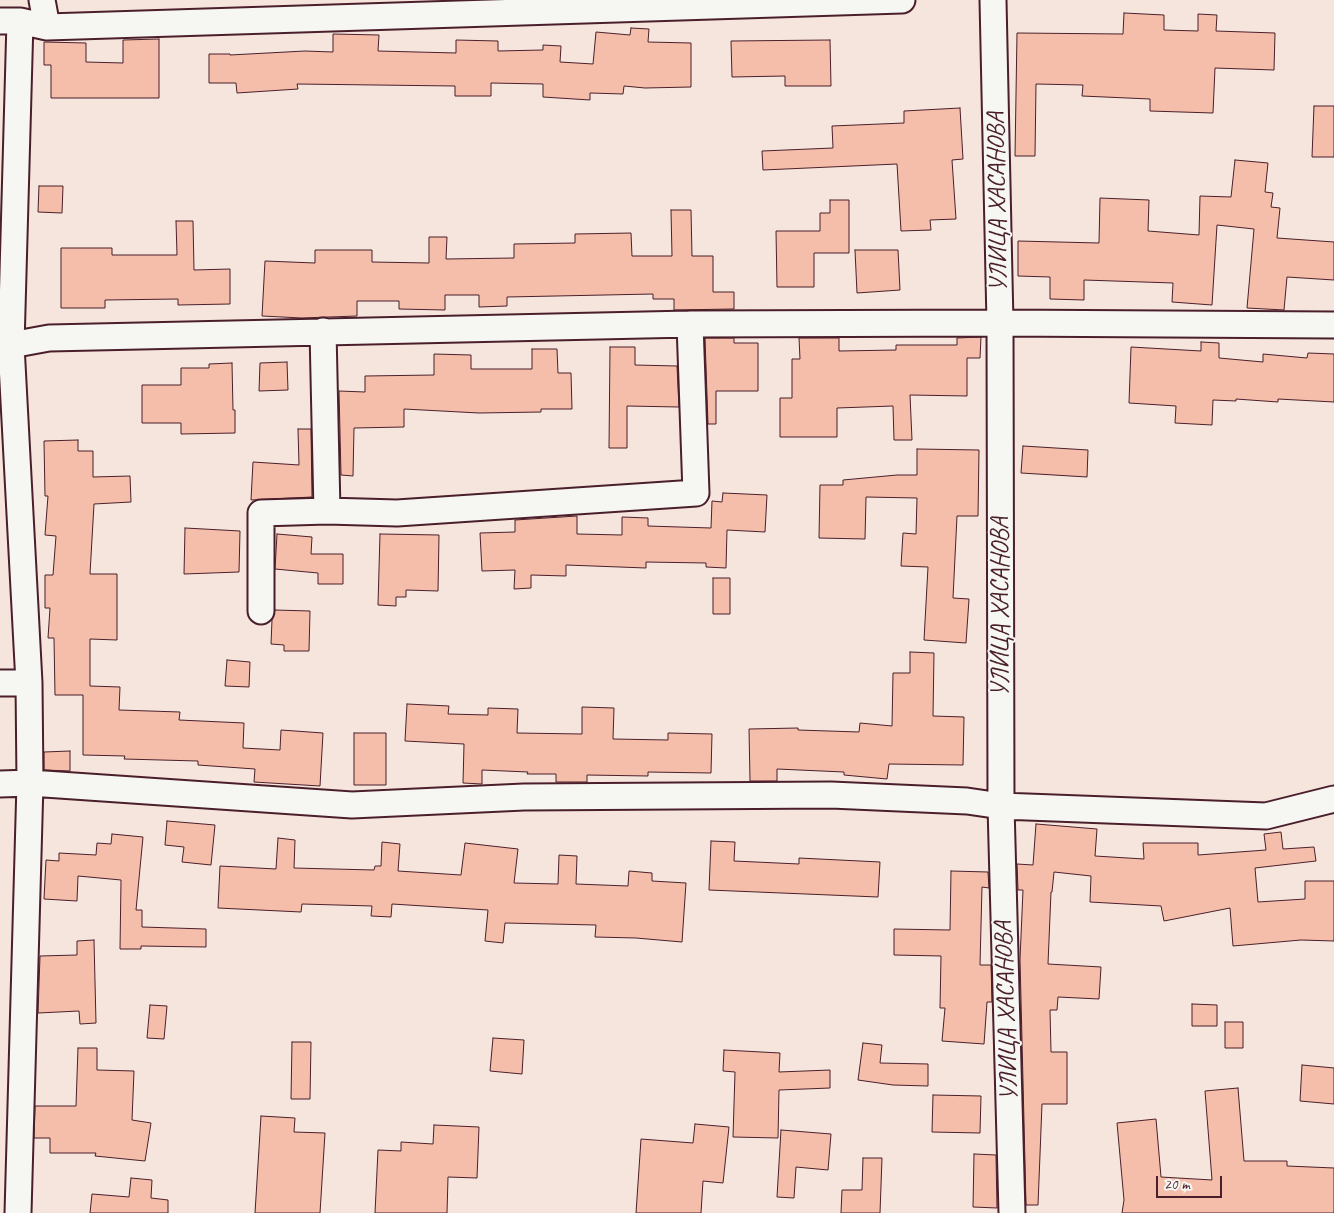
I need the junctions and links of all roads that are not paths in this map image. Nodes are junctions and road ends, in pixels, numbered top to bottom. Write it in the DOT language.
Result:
graph roads {
  1 [pos="42,0"];
  2 [pos="902,0"];
  3 [pos="994,0"];
  4 [pos="10,21"];
  5 [pos="48,27"];
  6 [pos="1000,323"];
  7 [pos="690,324"];
  8 [pos="1334,325"];
  9 [pos="323,332"];
  10 [pos="6,345"];
  11 [pos="327,511"];
  12 [pos="261,612"];
  13 [pos="0,683"];
  14 [pos="29,684"];
  15 [pos="30,783"];
  16 [pos="0,784"];
  17 [pos="1334,799"];
  18 [pos="1002,806"];
  19 [pos="18,1213"];
  20 [pos="1012,1213"];
  1 -- 5 [label="street"];
  2 -- 5 [label="street"];
  3 -- 6 [label="street, УЛИЦА ХАСАНОВА"];
  4 -- 5 [label="street"];
  4 -- 10 [label="street"];
  6 -- 7 [label="street"];
  6 -- 8 [label="street"];
  6 -- 18 [label="street, УЛИЦА ХАСАНОВА"];
  7 -- 9 [label="street"];
  7 -- 11 [label="street"];
  9 -- 10 [label="street"];
  9 -- 11 [label="street"];
  10 -- 14 [label="street"];
  11 -- 12 [label="street"];
  13 -- 14 [label="street"];
  14 -- 15 [label="street"];
  15 -- 16 [label="street"];
  15 -- 18 [label="street"];
  15 -- 19 [label="street"];
  17 -- 18 [label="street"];
  18 -- 20 [label="street, УЛИЦА ХАСАНОВА"];
}
